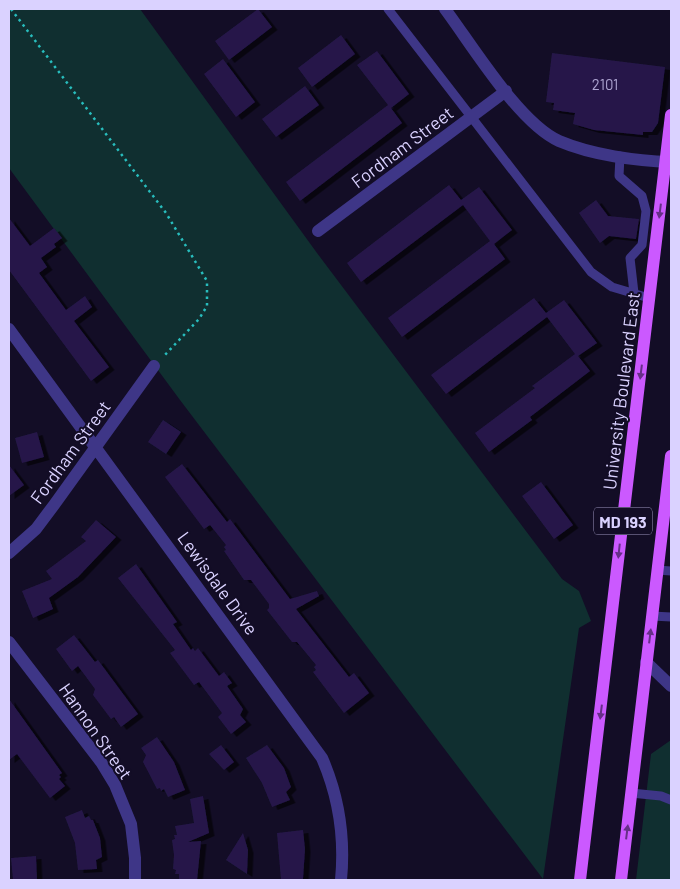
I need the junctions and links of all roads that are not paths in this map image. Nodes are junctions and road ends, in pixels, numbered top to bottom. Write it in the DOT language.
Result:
graph roads {
  1 [pos="388,9"];
  2 [pos="445,9"];
  3 [pos="506,91"];
  4 [pos="671,114"];
  5 [pos="471,117"];
  6 [pos="620,156"];
  7 [pos="668,162"];
  8 [pos="318,231"];
  9 [pos="634,293"];
  10 [pos="650,298"];
  11 [pos="9,329"];
  12 [pos="154,366"];
  13 [pos="95,445"];
  14 [pos="671,464"];
  15 [pos="668,517"];
  16 [pos="9,553"];
  17 [pos="657,570"];
  18 [pos="671,571"];
  19 [pos="652,616"];
  20 [pos="671,617"];
  21 [pos="9,642"];
  22 [pos="646,662"];
  23 [pos="671,686"];
  24 [pos="632,793"];
  25 [pos="671,800"];
  26 [pos="135,880"];
  27 [pos="342,880"];
  28 [pos="580,880"];
  29 [pos="621,880"];
  1 -- 5 [label="lane"];
  2 -- 3 [label="street"];
  3 -- 5 [label="street, Fordham Street"];
  3 -- 6 [label="street"];
  4 -- 7 [label="main road, University Boulevard East / MD 193"];
  5 -- 8 [label="street, Fordham Street"];
  5 -- 9 [label="lane"];
  6 -- 7 [label="street"];
  6 -- 9 [label="lane"];
  7 -- 10 [label="main road, University Boulevard East / MD 193, one-way"];
  9 -- 10 [label="lane"];
  10 -- 28 [label="main road, University Boulevard East / MD 193, one-way"];
  11 -- 13 [label="street, Lewisdale Drive"];
  12 -- 13 [label="street, Fordham Street"];
  13 -- 16 [label="street, Fordham Street"];
  13 -- 27 [label="street, Lewisdale Drive"];
  14 -- 15 [label="main road, MD 193"];
  15 -- 17 [label="main road, MD 193"];
  17 -- 18 [label="lane"];
  17 -- 19 [label="main road, MD 193"];
  19 -- 20 [label="lane"];
  22 -- 19 [label="main road, MD 193, one-way"];
  21 -- 26 [label="street, Hannon Street"];
  22 -- 23 [label="street"];
  22 -- 24 [label="main road, MD 193"];
  24 -- 25 [label="lane"];
  29 -- 24 [label="main road, MD 193, one-way"];
}
